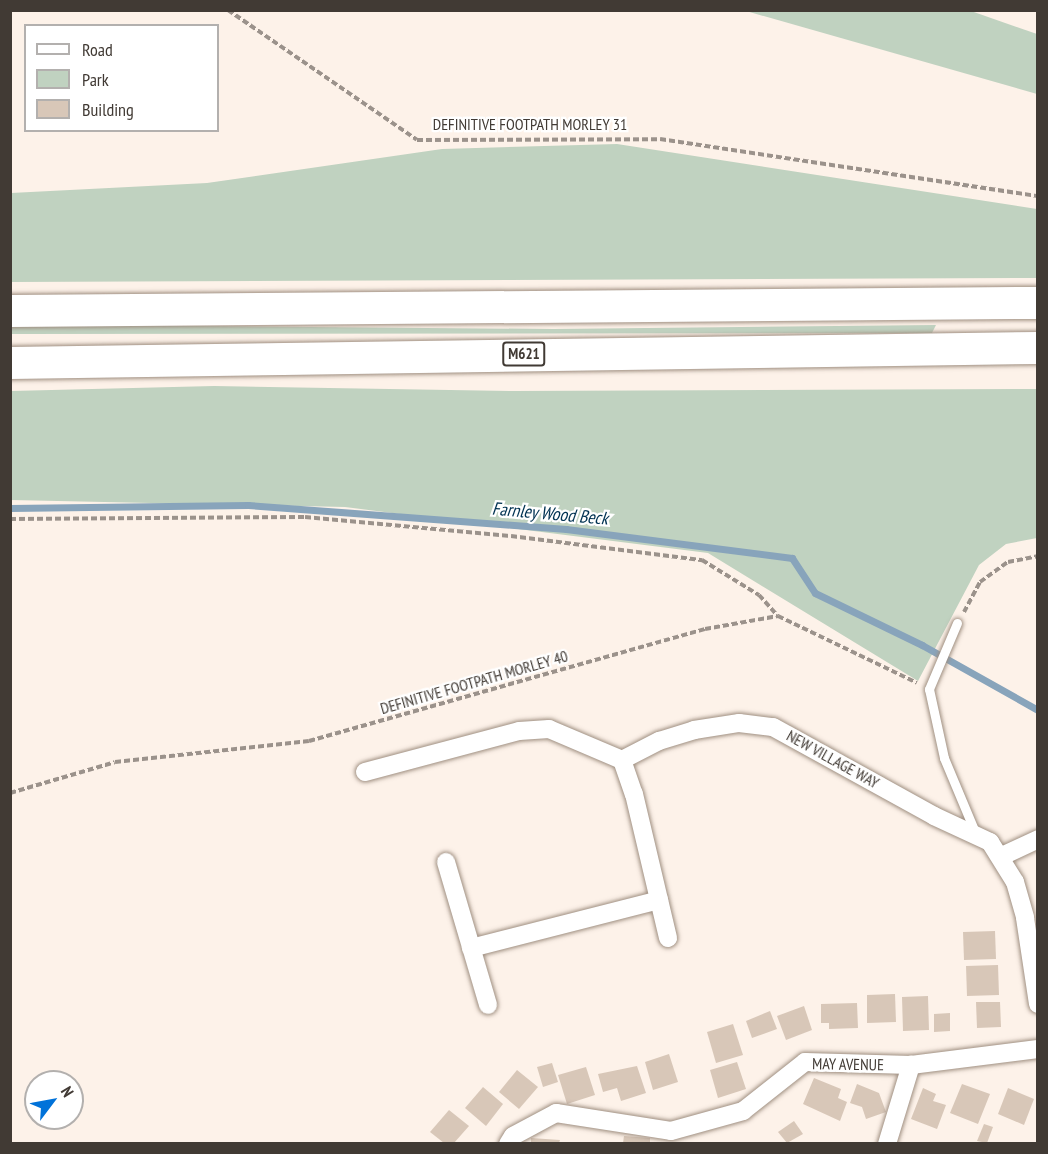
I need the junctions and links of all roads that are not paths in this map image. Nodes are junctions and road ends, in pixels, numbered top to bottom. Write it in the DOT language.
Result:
graph roads {
  1 [pos="1038,303"];
  2 [pos="10,311"];
  3 [pos="1038,348"];
  4 [pos="10,363"];
  5 [pos="957,623"];
  6 [pos="622,760"];
  7 [pos="365,772"];
  8 [pos="975,832"];
  9 [pos="1038,839"];
  10 [pos="1002,856"];
  11 [pos="446,862"];
  12 [pos="659,900"];
  13 [pos="668,938"];
  14 [pos="471,948"];
  15 [pos="1038,1004"];
  16 [pos="488,1005"];
  17 [pos="1038,1049"];
  18 [pos="911,1065"];
  19 [pos="671,1137"];
  20 [pos="508,1143"];
  21 [pos="887,1143"];
  1 -- 2 [label="highway"];
  3 -- 4 [label="highway, M621"];
  5 -- 8 [label="lane"];
  6 -- 7 [label="street"];
  6 -- 8 [label="street, NEW VILLAGE WAY"];
  6 -- 12 [label="street"];
  8 -- 10 [label="street, NEW VILLAGE WAY"];
  9 -- 10 [label="street"];
  10 -- 15 [label="street, NEW VILLAGE WAY"];
  11 -- 14 [label="street"];
  12 -- 13 [label="street"];
  12 -- 14 [label="street"];
  14 -- 16 [label="street"];
  17 -- 18 [label="street, MAY AVENUE"];
  18 -- 19 [label="street, MAY AVENUE"];
  18 -- 21 [label="street"];
  19 -- 20 [label="street, MAY AVENUE"];
}
